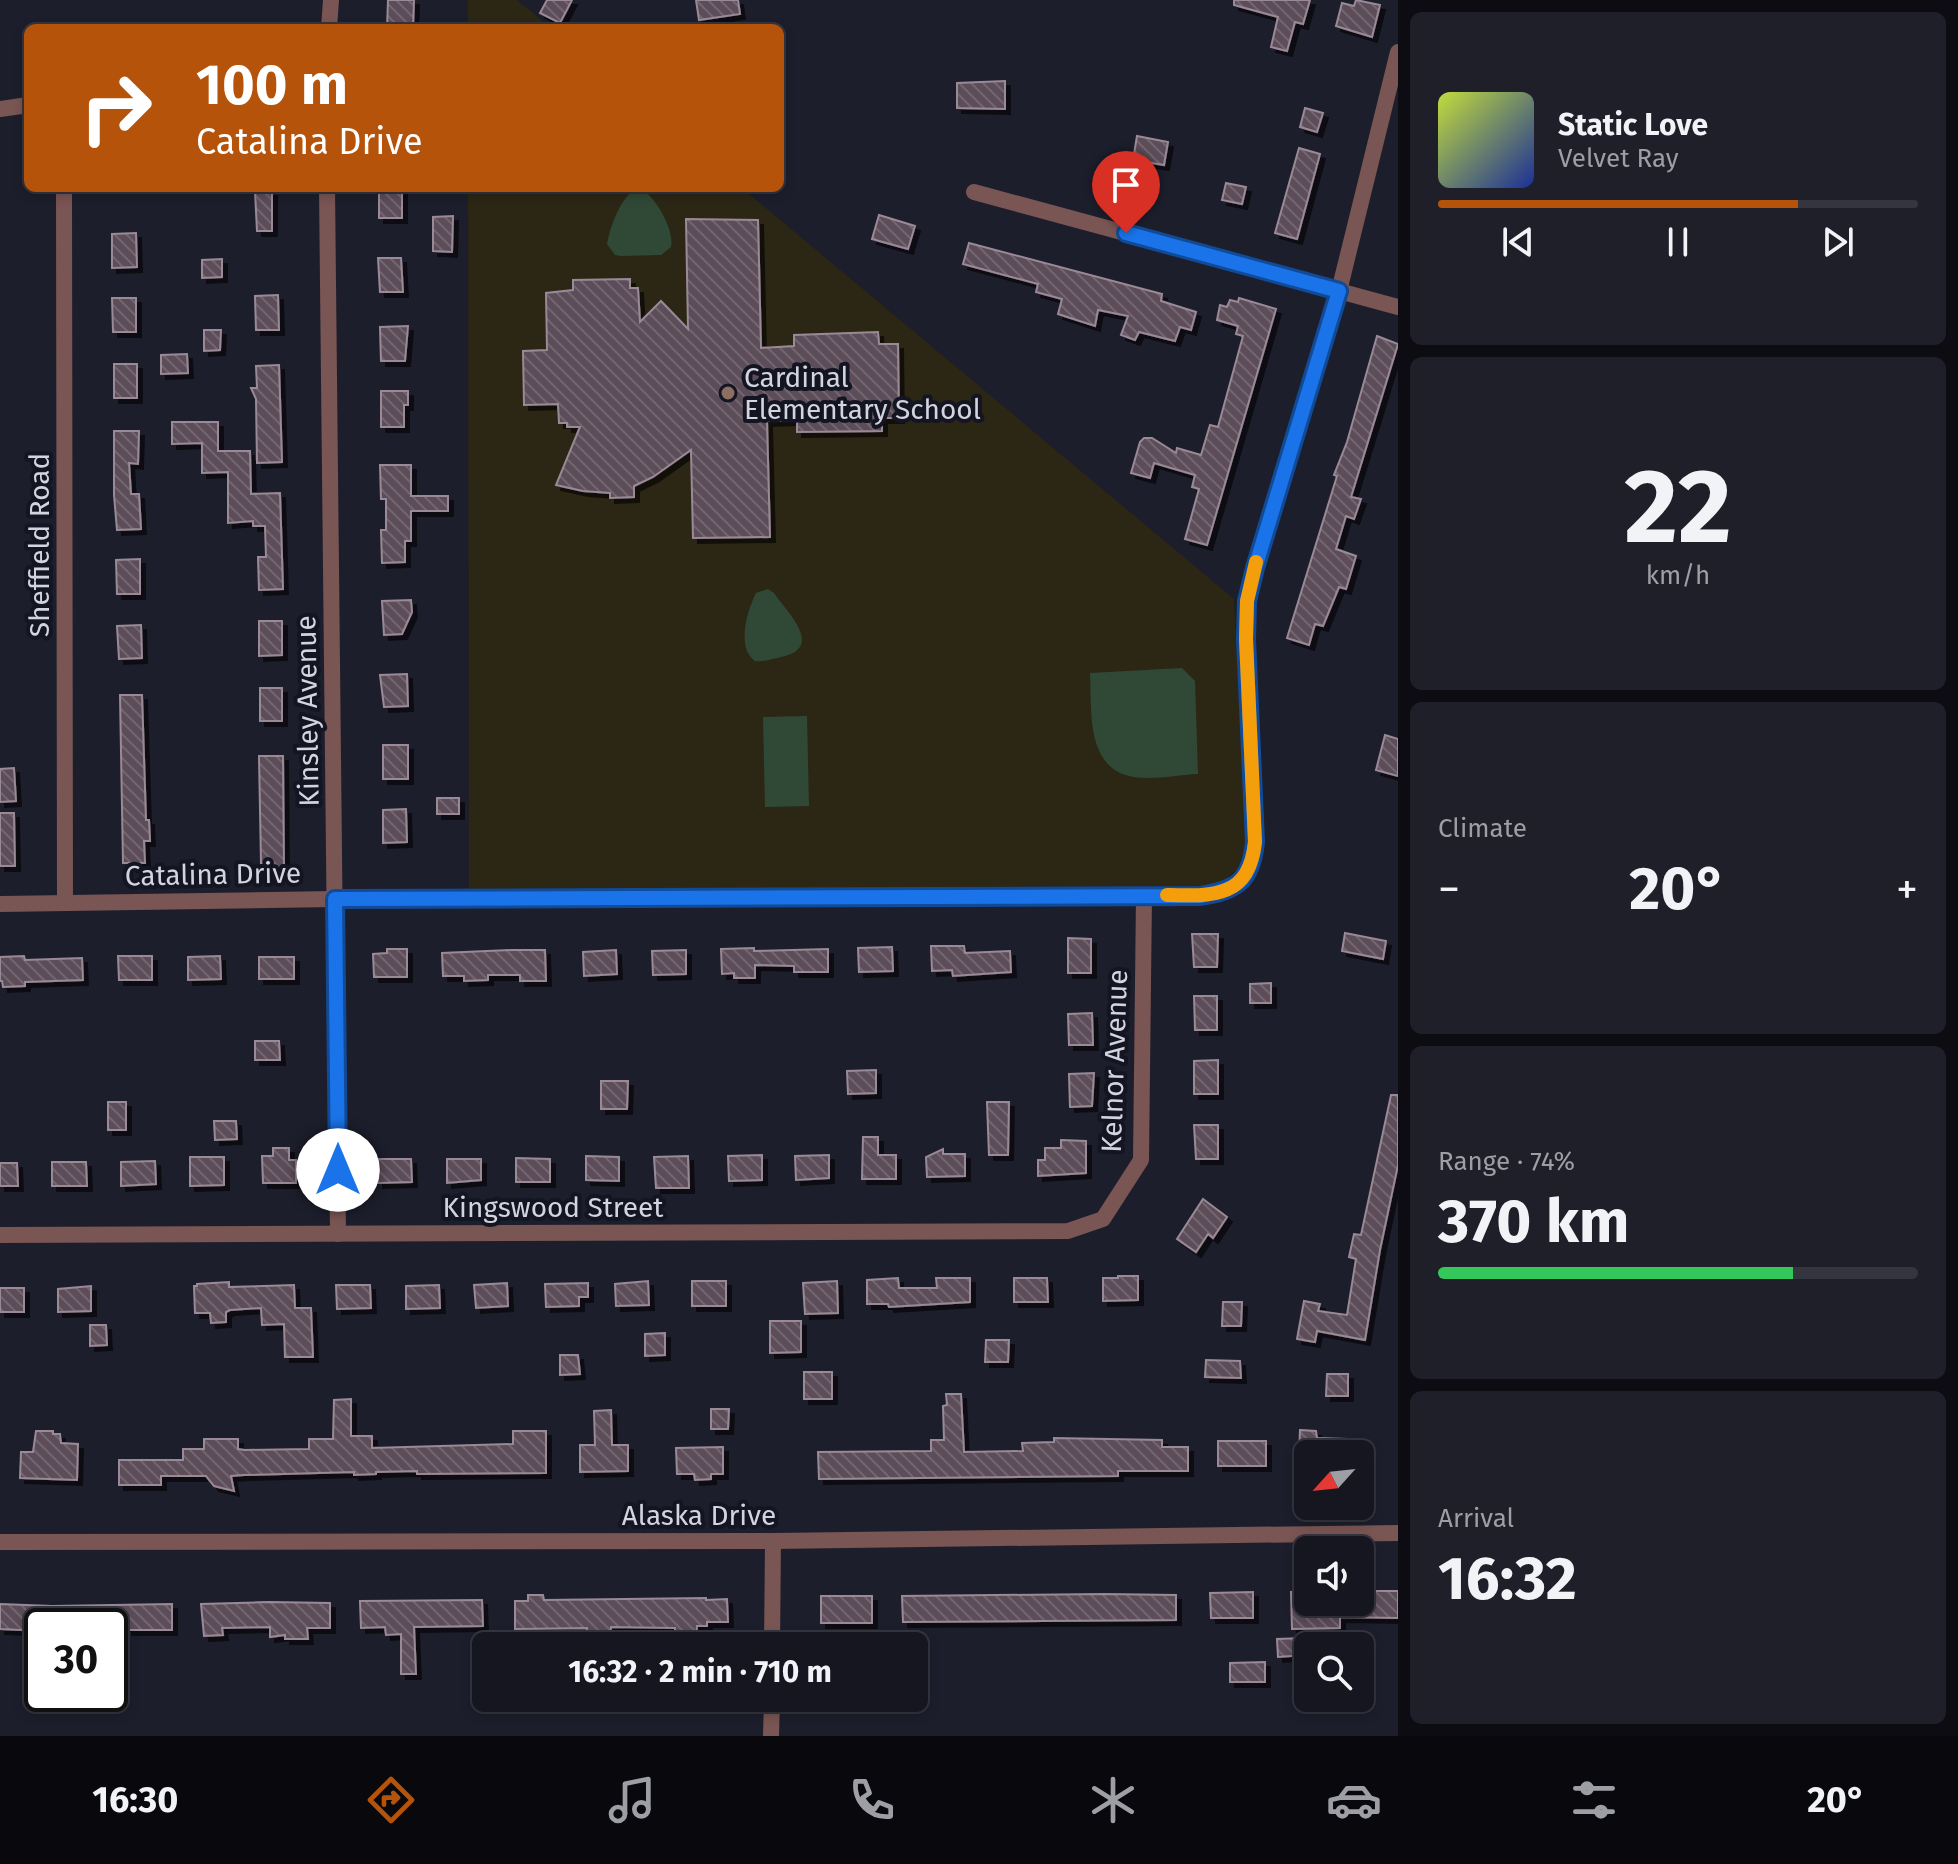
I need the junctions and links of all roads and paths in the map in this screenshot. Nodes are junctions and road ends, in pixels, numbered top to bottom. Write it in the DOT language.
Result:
graph roads {
  1 [pos="331,0"];
  2 [pos="329,24"];
  3 [pos="1398,52"];
  4 [pos="24,106"];
  5 [pos="0,109"];
  6 [pos="64,192"];
  7 [pos="327,192"];
  8 [pos="974,192"];
  9 [pos="1339,291"];
  10 [pos="1398,307"];
  11 [pos="1144,895"];
  12 [pos="335,899"];
  13 [pos="65,902"];
  14 [pos="0,904"];
  15 [pos="1103,1219"];
  16 [pos="338,1234"];
  17 [pos="0,1235"];
  18 [pos="1398,1533"];
  19 [pos="773,1541"];
  20 [pos="0,1542"];
  21 [pos="772,1632"];
  22 [pos="772,1712"];
  23 [pos="771,1736"];
  1 -- 2 [label="street"];
  3 -- 9 [label="street"];
  4 -- 5 [label="street"];
  6 -- 13 [label="street, Sheffield Road"];
  7 -- 12 [label="street, Kinsley Avenue"];
  8 -- 9 [label="street"];
  9 -- 10 [label="street"];
  9 -- 11 [label="street, Catalina Drive"];
  11 -- 12 [label="street, Catalina Drive"];
  11 -- 15 [label="street, Kelnor Avenue"];
  12 -- 13 [label="street, Catalina Drive"];
  12 -- 16 [label="street, Kinsley Avenue"];
  13 -- 14 [label="street, Catalina Drive"];
  15 -- 16 [label="street, Kingswood Street"];
  16 -- 17 [label="street, Kingswood Street"];
  18 -- 19 [label="street, Alaska Drive"];
  19 -- 20 [label="street, Alaska Drive"];
  19 -- 21 [label="street"];
  22 -- 23 [label="street"];
}
